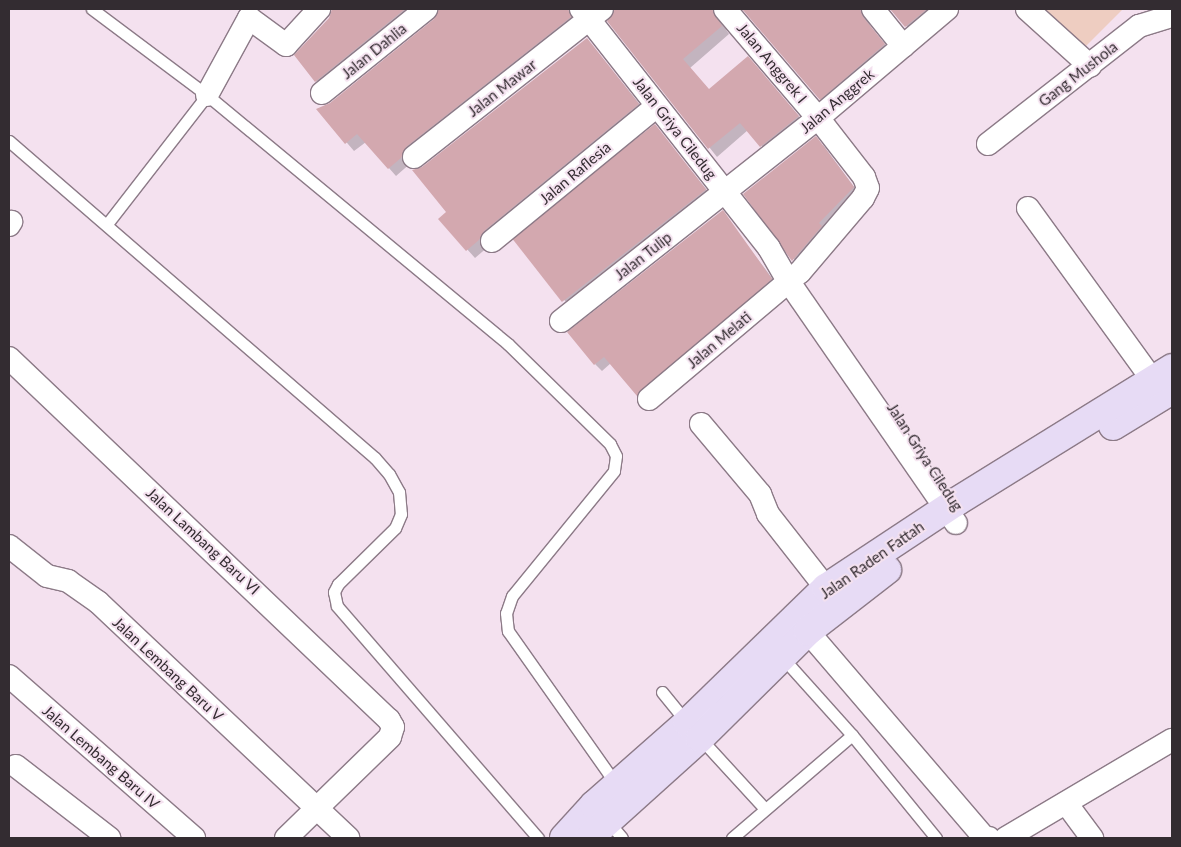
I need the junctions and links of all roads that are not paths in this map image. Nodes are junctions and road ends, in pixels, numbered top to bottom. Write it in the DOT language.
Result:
graph roads {
  1 [pos="92,9"];
  2 [pos="319,9"];
  3 [pos="426,9"];
  4 [pos="725,9"];
  5 [pos="873,9"];
  6 [pos="947,9"];
  7 [pos="1027,9"];
  8 [pos="591,12"];
  9 [pos="243,14"];
  10 [pos="1172,16"];
  11 [pos="903,46"];
  12 [pos="1090,66"];
  13 [pos="322,93"];
  14 [pos="207,95"];
  15 [pos="657,106"];
  16 [pos="818,118"];
  17 [pos="9,141"];
  18 [pos="988,144"];
  19 [pos="414,157"];
  20 [pos="724,191"];
  21 [pos="1028,208"];
  22 [pos="106,224"];
  23 [pos="492,241"];
  24 [pos="794,277"];
  25 [pos="561,321"];
  26 [pos="9,358"];
  27 [pos="1166,379"];
  28 [pos="649,399"];
  29 [pos="701,424"];
  30 [pos="956,513"];
  31 [pos="9,546"];
  32 [pos="826,588"];
  33 [pos="802,625"];
  34 [pos="782,656"];
  35 [pos="9,676"];
  36 [pos="662,692"];
  37 [pos="693,730"];
  38 [pos="852,735"];
  39 [pos="1172,740"];
  40 [pos="16,766"];
  41 [pos="624,794"];
  42 [pos="1066,802"];
  43 [pos="316,809"];
  44 [pos="764,809"];
  45 [pos="599,830"];
  46 [pos="109,838"];
  47 [pos="194,838"];
  48 [pos="286,838"];
  49 [pos="348,838"];
  50 [pos="538,838"];
  51 [pos="564,838"];
  52 [pos="732,838"];
  53 [pos="936,838"];
  54 [pos="990,838"];
  55 [pos="1092,838"];
  1 -- 14 [label="lane"];
  2 -- 9 [label="street"];
  3 -- 13 [label="street, Jalan Dahlia"];
  4 -- 16 [label="street, Jalan Anggrek I"];
  5 -- 11 [label="street"];
  6 -- 11 [label="street, Jalan Anggrek"];
  7 -- 12 [label="street"];
  8 -- 15 [label="street, Jalan Griya Ciledug"];
  8 -- 19 [label="street, Jalan Mawar"];
  9 -- 14 [label="street"];
  10 -- 12 [label="street, Gang Mushola"];
  11 -- 16 [label="street, Jalan Anggrek"];
  12 -- 18 [label="street, Gang Mushola"];
  14 -- 22 [label="lane"];
  14 -- 41 [label="lane"];
  15 -- 20 [label="street, Jalan Griya Ciledug"];
  15 -- 23 [label="street, Jalan Raflesia"];
  16 -- 20 [label="street, Jalan Anggrek"];
  16 -- 24 [label="street"];
  17 -- 22 [label="lane"];
  20 -- 24 [label="street, Jalan Griya Ciledug"];
  20 -- 25 [label="street, Jalan Tulip"];
  21 -- 27 [label="street"];
  22 -- 50 [label="lane"];
  24 -- 28 [label="street, Jalan Melati"];
  24 -- 30 [label="street, Jalan Griya Ciledug"];
  26 -- 43 [label="street, Jalan Lambang Baru VI"];
  27 -- 30 [label="main road, Jalan Raden Fattah"];
  29 -- 32 [label="street"];
  30 -- 32 [label="main road, Jalan Raden Fattah"];
  30 -- 33 [label="main road, Jalan Raden Fattah"];
  31 -- 43 [label="street, Jalan Lembang Baru V"];
  32 -- 33 [label="main road, Jalan Raden Fattah"];
  33 -- 34 [label="main road, Jalan Raden Fattah"];
  33 -- 37 [label="main road, Jalan Raden Fattah"];
  33 -- 54 [label="street"];
  34 -- 37 [label="main road, Jalan Raden Fattah"];
  34 -- 38 [label="lane"];
  35 -- 47 [label="street, Jalan Lembang Baru IV"];
  36 -- 37 [label="lane"];
  37 -- 41 [label="main road, Jalan Raden Fattah"];
  37 -- 44 [label="lane"];
  38 -- 44 [label="lane"];
  38 -- 53 [label="lane"];
  39 -- 42 [label="street"];
  40 -- 46 [label="street"];
  41 -- 45 [label="main road, Jalan Raden Fattah"];
  42 -- 54 [label="street"];
  42 -- 55 [label="street"];
  43 -- 48 [label="street"];
  43 -- 49 [label="street, Jalan Lembang Baru V"];
  44 -- 52 [label="lane"];
  45 -- 51 [label="main road, Jalan Raden Fattah"];
}
